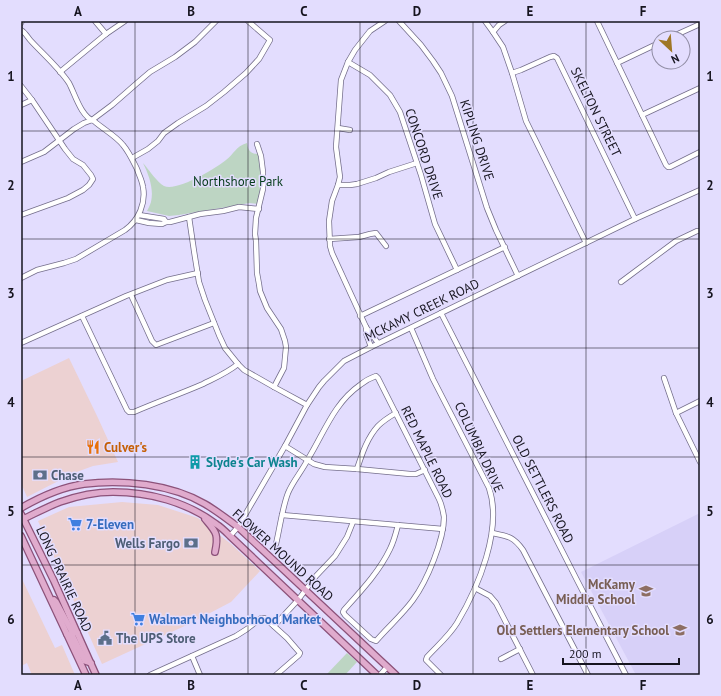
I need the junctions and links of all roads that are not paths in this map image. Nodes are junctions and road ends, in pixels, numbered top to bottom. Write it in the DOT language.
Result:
graph roads {
  1 [pos="95,21"];
  2 [pos="125,21"];
  3 [pos="216,21"];
  4 [pos="248,21"];
  5 [pos="385,21"];
  6 [pos="399,21"];
  7 [pos="485,21"];
  8 [pos="505,21"];
  9 [pos="597,21"];
  10 [pos="700,24"];
  11 [pos="21,30"];
  12 [pos="687,30"];
  13 [pos="493,32"];
  14 [pos="106,34"];
  15 [pos="651,47"];
  16 [pos="348,62"];
  17 [pos="617,62"];
  18 [pos="60,72"];
  19 [pos="512,73"];
  20 [pos="21,86"];
  21 [pos="700,88"];
  22 [pos="32,100"];
  23 [pos="21,105"];
  24 [pos="642,115"];
  25 [pos="92,120"];
  26 [pos="338,128"];
  27 [pos="350,130"];
  28 [pos="60,140"];
  29 [pos="257,144"];
  30 [pos="700,152"];
  31 [pos="132,158"];
  32 [pos="21,162"];
  33 [pos="417,163"];
  34 [pos="338,185"];
  35 [pos="700,190"];
  36 [pos="259,209"];
  37 [pos="21,216"];
  38 [pos="137,217"];
  39 [pos="189,217"];
  40 [pos="635,219"];
  41 [pos="700,231"];
  42 [pos="329,238"];
  43 [pos="586,243"];
  44 [pos="386,246"];
  45 [pos="504,247"];
  46 [pos="457,270"];
  47 [pos="198,273"];
  48 [pos="518,276"];
  49 [pos="21,278"];
  50 [pos="621,282"];
  51 [pos="131,295"];
  52 [pos="441,313"];
  53 [pos="82,316"];
  54 [pos="360,316"];
  55 [pos="214,323"];
  56 [pos="366,327"];
  57 [pos="411,328"];
  58 [pos="21,343"];
  59 [pos="378,343"];
  60 [pos="371,347"];
  61 [pos="238,364"];
  62 [pos="664,378"];
  63 [pos="274,387"];
  64 [pos="700,401"];
  65 [pos="307,405"];
  66 [pos="396,413"];
  67 [pos="676,413"];
  68 [pos="285,446"];
  69 [pos="308,460"];
  70 [pos="700,462"];
  71 [pos="357,469"];
  72 [pos="425,470"];
  73 [pos="158,487"];
  74 [pos="156,497"];
  75 [pos="21,508"];
  76 [pos="203,515"];
  77 [pos="282,515"];
  78 [pos="22,517"];
  79 [pos="353,522"];
  80 [pos="398,525"];
  81 [pos="238,527"];
  82 [pos="443,529"];
  83 [pos="492,533"];
  84 [pos="21,536"];
  85 [pos="230,536"];
  86 [pos="276,544"];
  87 [pos="215,552"];
  88 [pos="475,588"];
  89 [pos="306,590"];
  90 [pos="48,594"];
  91 [pos="298,600"];
  92 [pos="274,626"];
  93 [pos="67,634"];
  94 [pos="78,634"];
  95 [pos="520,649"];
  96 [pos="192,656"];
  97 [pos="501,659"];
  98 [pos="91,663"];
  99 [pos="387,667"];
  100 [pos="86,675"];
  101 [pos="96,675"];
  102 [pos="150,675"];
  103 [pos="200,675"];
  104 [pos="276,675"];
  105 [pos="378,675"];
  106 [pos="396,675"];
  107 [pos="441,675"];
  108 [pos="533,675"];
  109 [pos="588,675"];
  110 [pos="626,675"];
  1 -- 14 [label="street"];
  2 -- 14 [label="street"];
  3 -- 25 [label="street"];
  4 -- 31 [label="street"];
  5 -- 16 [label="street"];
  6 -- 45 [label="street, KIPLING DRIVE"];
  7 -- 13 [label="street"];
  8 -- 13 [label="street"];
  9 -- 17 [label="street"];
  10 -- 12 [label="street"];
  11 -- 18 [label="street"];
  13 -- 19 [label="street"];
  14 -- 18 [label="street"];
  15 -- 17 [label="street"];
  16 -- 26 [label="street"];
  16 -- 33 [label="street, CONCORD DRIVE"];
  17 -- 24 [label="street"];
  18 -- 25 [label="street"];
  19 -- 40 [label="street, SKELTON STREET"];
  19 -- 43 [label="street"];
  20 -- 22 [label="street"];
  21 -- 24 [label="street"];
  22 -- 23 [label="street"];
  22 -- 28 [label="street"];
  24 -- 30 [label="street"];
  25 -- 28 [label="street"];
  25 -- 31 [label="street"];
  26 -- 27 [label="street"];
  26 -- 34 [label="street"];
  28 -- 32 [label="street"];
  28 -- 37 [label="street"];
  29 -- 36 [label="street"];
  31 -- 38 [label="street"];
  33 -- 34 [label="street"];
  33 -- 46 [label="street, CONCORD DRIVE"];
  34 -- 42 [label="street"];
  35 -- 40 [label="street, MCKAMY CREEK ROAD"];
  36 -- 39 [label="street"];
  36 -- 63 [label="street"];
  38 -- 39 [label="street"];
  38 -- 49 [label="street"];
  39 -- 47 [label="street"];
  40 -- 43 [label="street, MCKAMY CREEK ROAD"];
  41 -- 50 [label="street"];
  42 -- 44 [label="street"];
  42 -- 54 [label="street"];
  43 -- 48 [label="street, MCKAMY CREEK ROAD"];
  45 -- 46 [label="street"];
  45 -- 48 [label="street, KIPLING DRIVE"];
  46 -- 54 [label="street"];
  47 -- 51 [label="street"];
  47 -- 55 [label="street"];
  48 -- 52 [label="street, MCKAMY CREEK ROAD"];
  51 -- 53 [label="street"];
  51 -- 55 [label="street"];
  52 -- 57 [label="street, MCKAMY CREEK ROAD"];
  52 -- 110 [label="street, OLD SETTLERS ROAD"];
  53 -- 58 [label="street"];
  53 -- 61 [label="street"];
  54 -- 56 [label="street"];
  55 -- 61 [label="street"];
  56 -- 59 [label="street"];
  56 -- 60 [label="street"];
  57 -- 59 [label="street, MCKAMY CREEK ROAD"];
  57 -- 83 [label="street, COLUMBIA DRIVE"];
  59 -- 60 [label="street, MCKAMY CREEK ROAD"];
  60 -- 65 [label="street, MCKAMY CREEK ROAD"];
  61 -- 63 [label="street"];
  62 -- 67 [label="street"];
  63 -- 65 [label="street"];
  64 -- 67 [label="street"];
  65 -- 68 [label="street, MCKAMY CREEK ROAD"];
  66 -- 69 [label="street, RED MAPLE ROAD"];
  66 -- 71 [label="street"];
  66 -- 72 [label="street, RED MAPLE ROAD"];
  67 -- 70 [label="street"];
  68 -- 69 [label="street"];
  68 -- 81 [label="street, MCKAMY CREEK ROAD"];
  69 -- 71 [label="street"];
  69 -- 77 [label="street"];
  71 -- 72 [label="street"];
  72 -- 82 [label="street, RED MAPLE ROAD"];
  73 -- 74 [label="main road"];
  73 -- 75 [label="main road, FLOWER MOUND ROAD"];
  73 -- 81 [label="main road, FLOWER MOUND ROAD"];
  74 -- 76 [label="main road, FLOWER MOUND ROAD"];
  74 -- 78 [label="main road, FLOWER MOUND ROAD"];
  76 -- 85 [label="main road, FLOWER MOUND ROAD"];
  76 -- 87 [label="main road"];
  77 -- 79 [label="street"];
  77 -- 86 [label="street"];
  78 -- 94 [label="main road, LONG PRAIRIE ROAD"];
  79 -- 80 [label="street"];
  79 -- 89 [label="street"];
  80 -- 82 [label="street"];
  80 -- 82 [label="street, RED MAPLE ROAD"];
  81 -- 85 [label="street, MCKAMY CREEK ROAD"];
  81 -- 89 [label="main road, FLOWER MOUND ROAD"];
  83 -- 88 [label="street, COLUMBIA DRIVE"];
  83 -- 109 [label="street"];
  84 -- 90 [label="main road, LONG PRAIRIE ROAD"];
  85 -- 91 [label="main road, FLOWER MOUND ROAD"];
  88 -- 95 [label="street"];
  88 -- 107 [label="street, COLUMBIA DRIVE"];
  89 -- 91 [label="street"];
  89 -- 99 [label="main road, FLOWER MOUND ROAD"];
  90 -- 93 [label="main road, LONG PRAIRIE ROAD"];
  90 -- 94 [label="main road"];
  91 -- 92 [label="street"];
  91 -- 105 [label="main road, FLOWER MOUND ROAD"];
  92 -- 96 [label="street"];
  92 -- 104 [label="street"];
  93 -- 98 [label="main road"];
  93 -- 100 [label="main road, LONG PRAIRIE ROAD"];
  94 -- 98 [label="main road, LONG PRAIRIE ROAD"];
  95 -- 97 [label="street"];
  95 -- 108 [label="street"];
  96 -- 102 [label="street"];
  96 -- 103 [label="street"];
  98 -- 101 [label="main road, LONG PRAIRIE ROAD"];
  99 -- 105 [label="street"];
  99 -- 106 [label="main road, FLOWER MOUND ROAD"];
}
